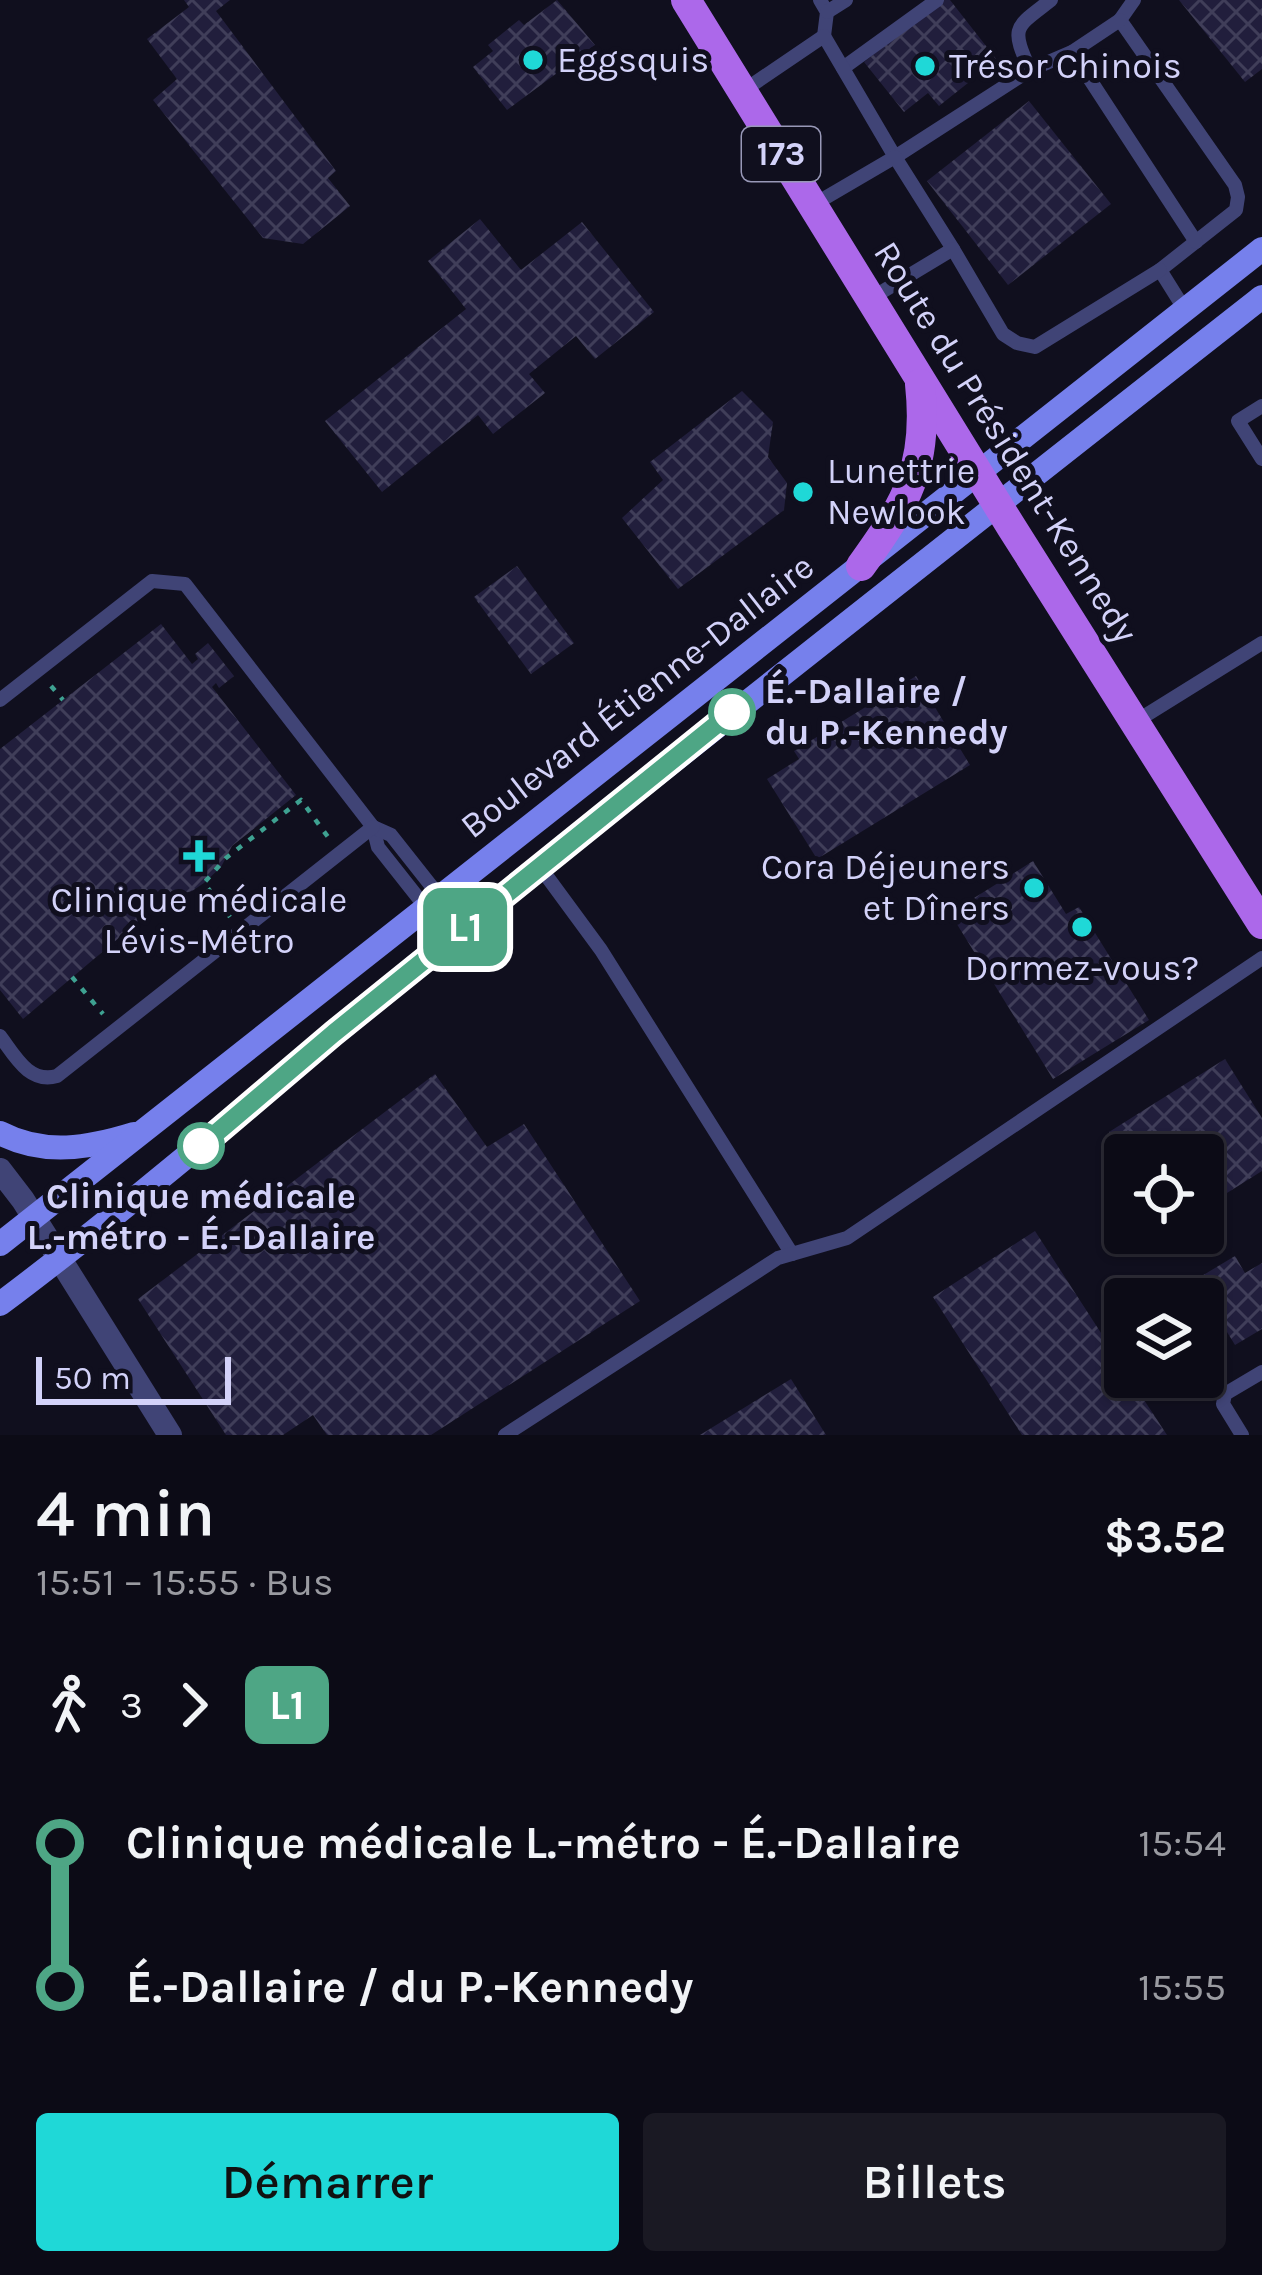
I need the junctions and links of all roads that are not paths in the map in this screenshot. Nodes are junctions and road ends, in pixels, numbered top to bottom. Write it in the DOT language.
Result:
graph roads {
  1 [pos="686,0"];
  2 [pos="846,0"];
  3 [pos="937,0"];
  4 [pos="1052,0"];
  5 [pos="1134,0"];
  6 [pos="824,6"];
  7 [pos="1120,20"];
  8 [pos="824,36"];
  9 [pos="1072,52"];
  10 [pos="843,68"];
  11 [pos="1030,70"];
  12 [pos="743,91"];
  13 [pos="895,157"];
  14 [pos="813,206"];
  15 [pos="1196,242"];
  16 [pos="952,249"];
  17 [pos="1262,249"];
  18 [pos="1160,270"];
  19 [pos="1262,298"];
  20 [pos="871,299"];
  21 [pos="1185,310"];
  22 [pos="919,378"];
  23 [pos="1262,406"];
  24 [pos="1262,459"];
  25 [pos="978,472"];
  26 [pos="998,504"];
  27 [pos="861,566"];
  28 [pos="1262,643"];
  29 [pos="0,700"];
  30 [pos="1135,722"];
  31 [pos="373,827"];
  32 [pos="540,867"];
  33 [pos="434,903"];
  34 [pos="1262,924"];
  35 [pos="1262,958"];
  36 [pos="0,1036"];
  37 [pos="148,1130"];
  38 [pos="0,1133"];
  39 [pos="0,1170"];
  40 [pos="34,1218"];
  41 [pos="0,1244"];
  42 [pos="792,1254"];
  43 [pos="59,1260"];
  44 [pos="0,1304"];
  45 [pos="1262,1372"];
  46 [pos="170,1435"];
  47 [pos="505,1435"];
  48 [pos="1242,1435"];
  1 -- 12 [label="main road, Route du Président-Kennedy / 173"];
  2 -- 6 [label="lane"];
  3 -- 10 [label="lane"];
  4 -- 11 [label="lane"];
  5 -- 7 [label="lane"];
  6 -- 8 [label="lane"];
  7 -- 9 [label="lane"];
  7 -- 15 [label="lane"];
  8 -- 10 [label="lane"];
  8 -- 12 [label="lane"];
  9 -- 11 [label="lane"];
  9 -- 15 [label="lane"];
  10 -- 13 [label="lane"];
  11 -- 13 [label="lane"];
  12 -- 14 [label="main road, Route du Président-Kennedy / 173"];
  13 -- 14 [label="lane"];
  13 -- 16 [label="lane"];
  14 -- 20 [label="main road, Route du Président-Kennedy / 173"];
  15 -- 18 [label="lane"];
  16 -- 18 [label="lane"];
  16 -- 20 [label="lane"];
  17 -- 21 [label="street, Boulevard Étienne-Dallaire"];
  18 -- 21 [label="lane"];
  19 -- 26 [label="street, Boulevard Étienne-Dallaire"];
  20 -- 22 [label="main road, Route du Président-Kennedy / 173"];
  21 -- 25 [label="street, Boulevard Étienne-Dallaire"];
  22 -- 25 [label="main road, Route du Président-Kennedy / 173"];
  22 -- 27 [label="main road"];
  23 -- 24 [label="lane"];
  25 -- 26 [label="main road, Route du Président-Kennedy / 173"];
  25 -- 27 [label="street, Boulevard Étienne-Dallaire"];
  26 -- 30 [label="main road, Route du Président-Kennedy / 173"];
  26 -- 32 [label="street, Boulevard Étienne-Dallaire"];
  27 -- 33 [label="street, Boulevard Étienne-Dallaire"];
  28 -- 30 [label="lane"];
  29 -- 31 [label="lane"];
  30 -- 34 [label="main road, Route du Président-Kennedy / 173"];
  31 -- 33 [label="lane"];
  31 -- 36 [label="lane"];
  32 -- 42 [label="lane"];
  32 -- 43 [label="street, Boulevard Étienne-Dallaire"];
  33 -- 37 [label="street, Boulevard Étienne-Dallaire"];
  35 -- 42 [label="lane"];
  37 -- 38 [label="street"];
  37 -- 40 [label="street, Boulevard Étienne-Dallaire"];
  39 -- 40 [label="street"];
  40 -- 41 [label="street, Boulevard Étienne-Dallaire"];
  40 -- 43 [label="street"];
  42 -- 47 [label="lane"];
  43 -- 44 [label="street, Boulevard Étienne-Dallaire"];
  43 -- 46 [label="street"];
  45 -- 48 [label="lane"];
}
